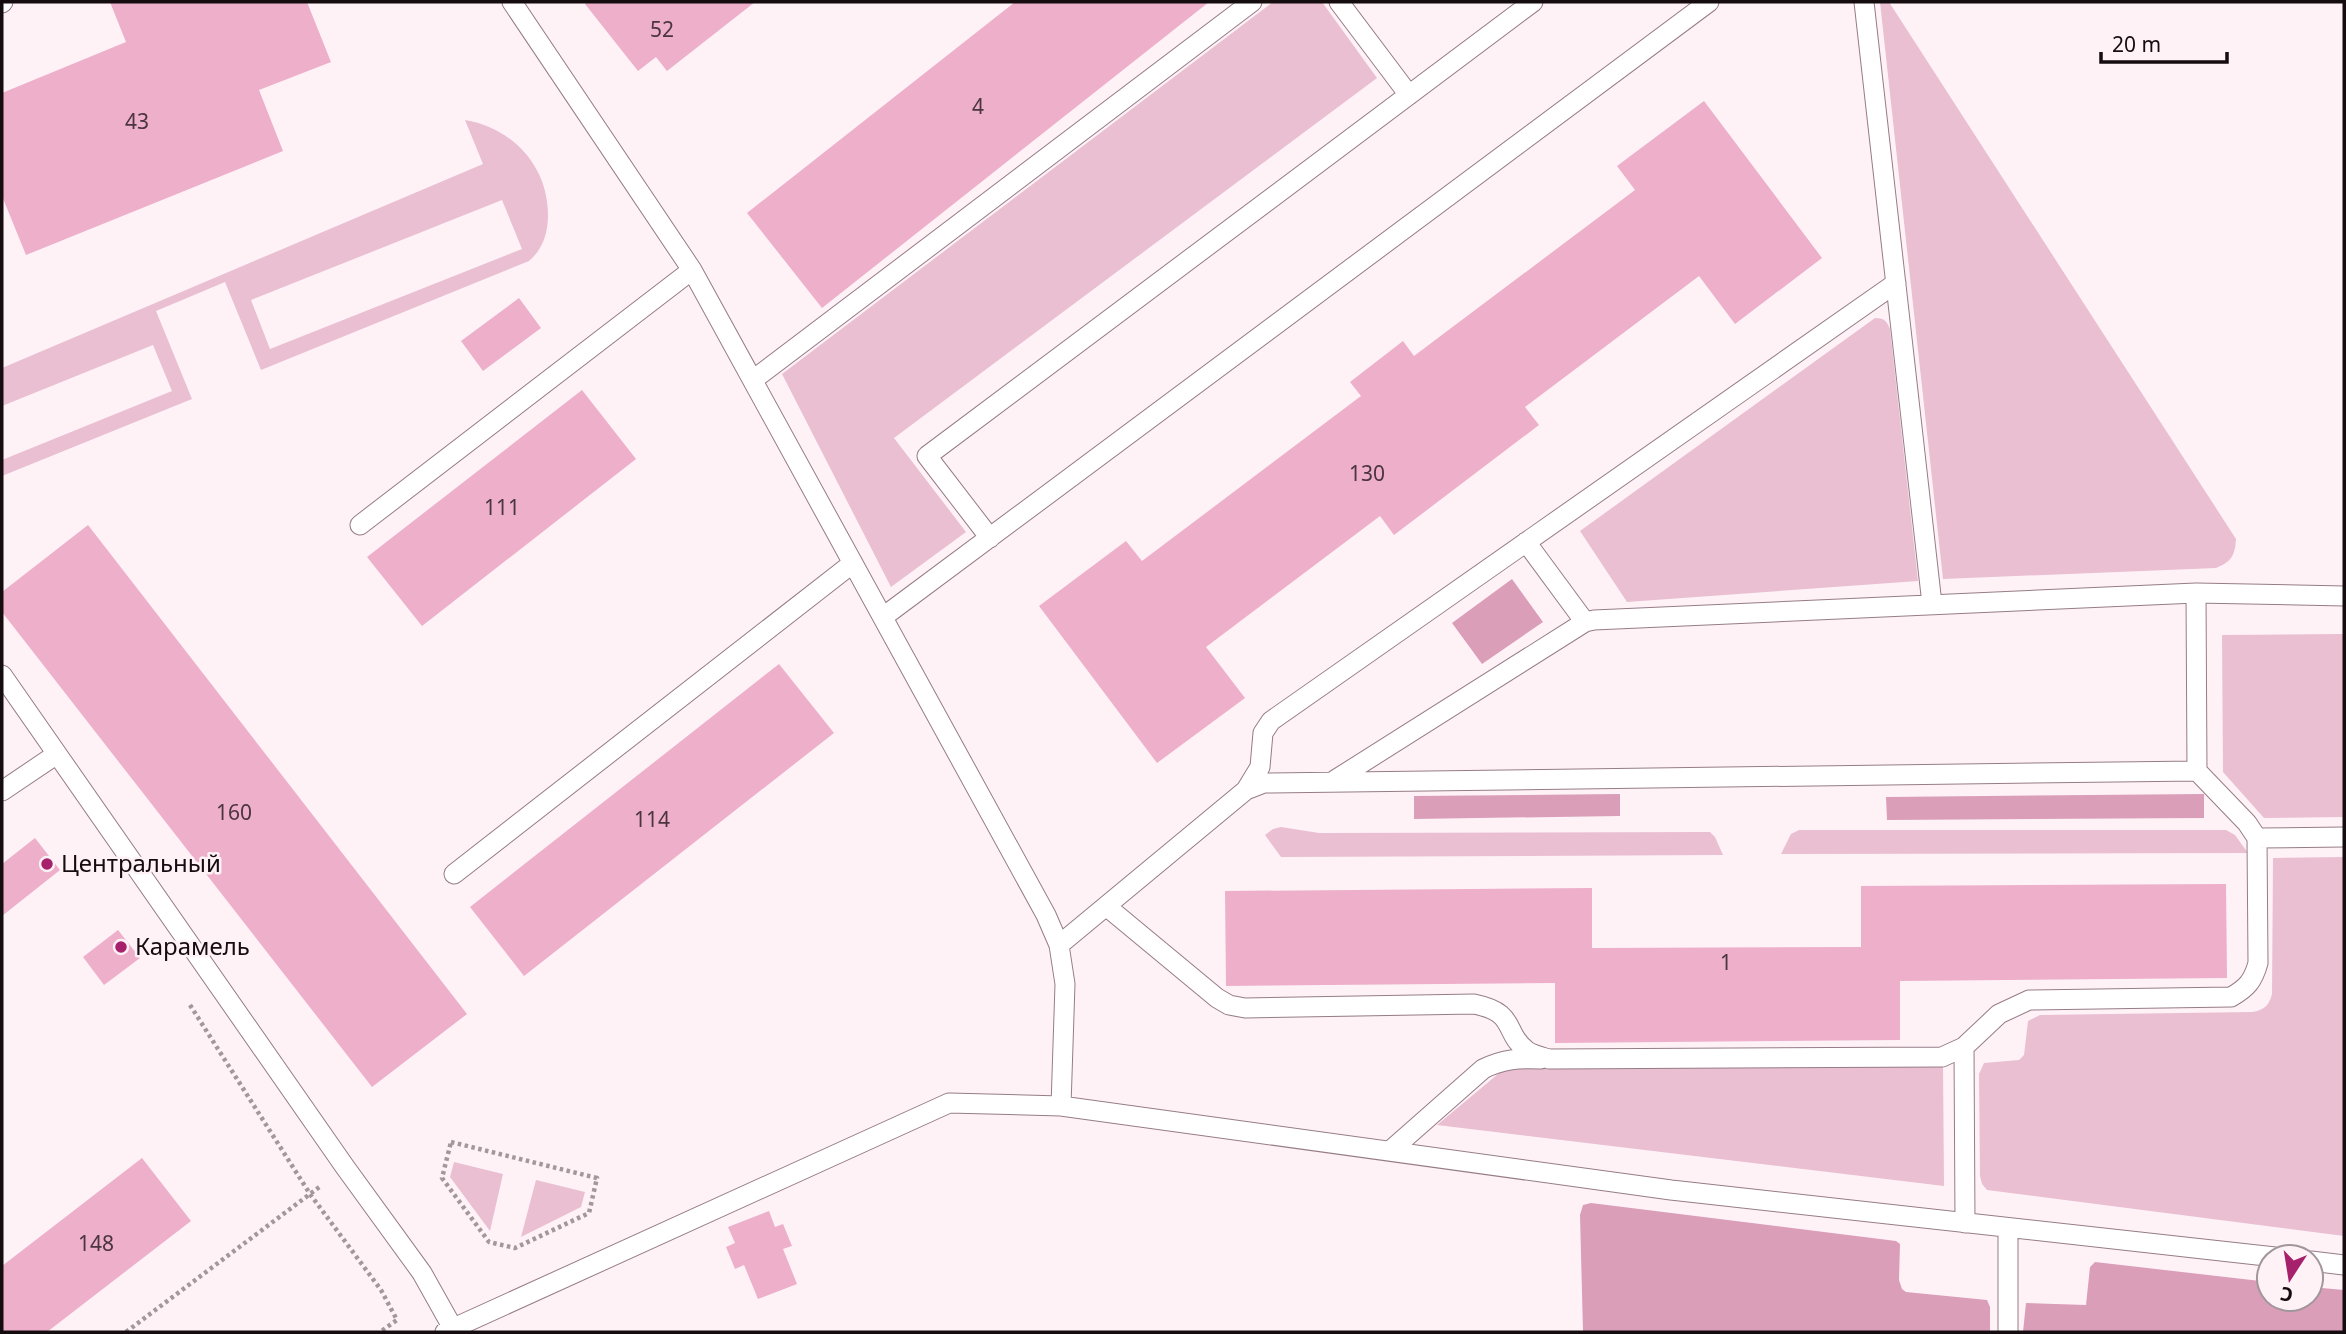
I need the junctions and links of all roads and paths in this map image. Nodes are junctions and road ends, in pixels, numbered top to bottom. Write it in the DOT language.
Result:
graph roads {
  1 [pos="512,2"];
  2 [pos="1252,2"];
  3 [pos="1339,2"];
  4 [pos="1533,2"];
  5 [pos="1709,2"];
  6 [pos="1864,2"];
  7 [pos="1409,94"];
  8 [pos="692,270"];
  9 [pos="1896,283"];
  10 [pos="753,380"];
  11 [pos="360,525"];
  12 [pos="990,538"];
  13 [pos="1525,542"];
  14 [pos="853,563"];
  15 [pos="2196,593"];
  16 [pos="2344,596"];
  17 [pos="1932,604"];
  18 [pos="883,617"];
  19 [pos="1585,622"];
  20 [pos="2,675"];
  21 [pos="57,754"];
  22 [pos="2197,771"];
  23 [pos="1335,781"];
  24 [pos="1246,790"];
  25 [pos="2,791"];
  26 [pos="2344,836"];
  27 [pos="2257,838"];
  28 [pos="454,874"];
  29 [pos="1106,906"];
  30 [pos="1059,945"];
  31 [pos="187,1001"];
  32 [pos="1964,1047"];
  33 [pos="1549,1059"];
  34 [pos="1061,1106"];
  35 [pos="1390,1151"];
  36 [pos="345,1167"];
  37 [pos="310,1194"];
  38 [pos="1965,1223"];
  39 [pos="2008,1228"];
  40 [pos="515,1248"];
  41 [pos="2255,1255"];
  42 [pos="2325,1263"];
  43 [pos="2344,1265"];
  44 [pos="451,1331"];
  45 [pos="126,1332"];
  46 [pos="380,1332"];
  47 [pos="2008,1332"];
  1 -- 8 [label="lane"];
  2 -- 10 [label="lane"];
  3 -- 7 [label="lane"];
  4 -- 7 [label="lane"];
  5 -- 12 [label="lane"];
  6 -- 9 [label="lane"];
  7 -- 12 [label="lane"];
  8 -- 10 [label="lane"];
  8 -- 11 [label="lane"];
  9 -- 13 [label="lane"];
  9 -- 17 [label="lane"];
  10 -- 14 [label="lane"];
  12 -- 18 [label="lane"];
  13 -- 19 [label="lane"];
  13 -- 24 [label="lane"];
  14 -- 18 [label="lane"];
  14 -- 28 [label="lane"];
  15 -- 16 [label="lane"];
  15 -- 17 [label="lane"];
  15 -- 22 [label="lane"];
  17 -- 19 [label="lane"];
  18 -- 30 [label="lane"];
  19 -- 23 [label="lane"];
  20 -- 21 [label="lane"];
  21 -- 25 [label="lane"];
  21 -- 36 [label="lane"];
  22 -- 23 [label="lane"];
  22 -- 27 [label="lane"];
  23 -- 24 [label="lane"];
  24 -- 29 [label="lane"];
  26 -- 27 [label="lane"];
  27 -- 32 [label="lane"];
  29 -- 30 [label="lane"];
  29 -- 33 [label="lane"];
  30 -- 34 [label="lane"];
  31 -- 37 [label="path"];
  32 -- 33 [label="lane"];
  32 -- 38 [label="lane"];
  33 -- 35 [label="lane"];
  34 -- 35 [label="lane"];
  34 -- 44 [label="lane"];
  35 -- 38 [label="lane"];
  36 -- 37 [label="path"];
  36 -- 44 [label="lane"];
  37 -- 45 [label="path"];
  37 -- 46 [label="path"];
  38 -- 39 [label="lane"];
  39 -- 41 [label="lane"];
  39 -- 47 [label="lane"];
  40 -- 40 [label="path"];
  42 -- 43 [label="lane"];
}
